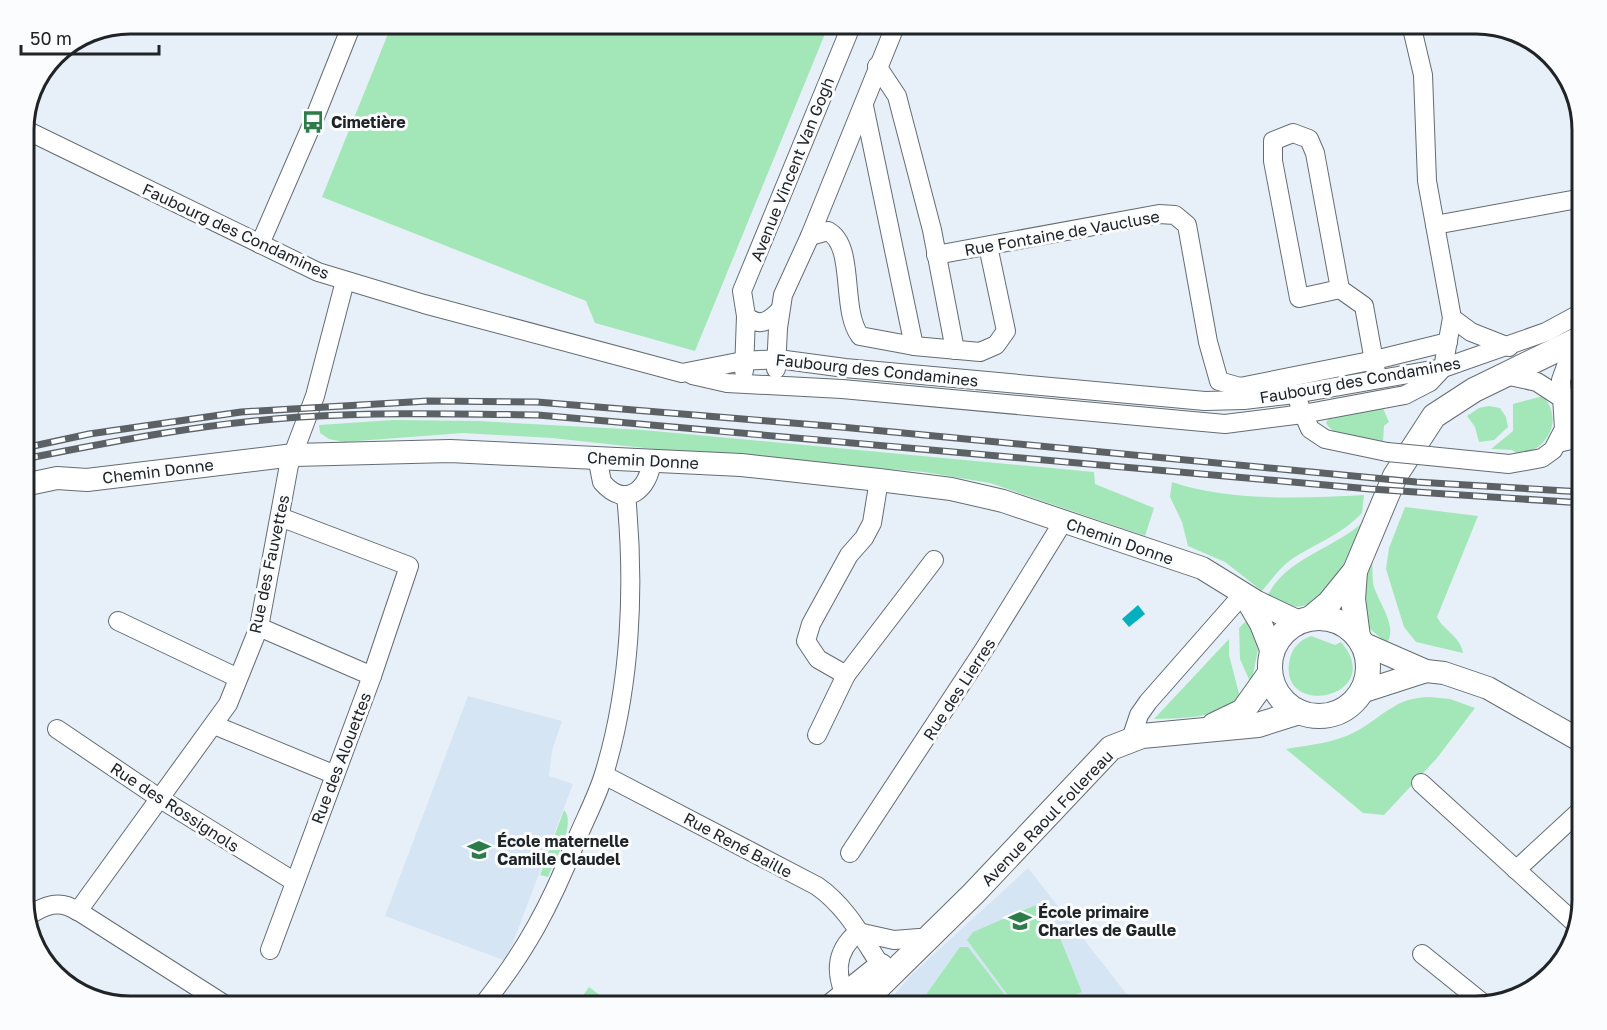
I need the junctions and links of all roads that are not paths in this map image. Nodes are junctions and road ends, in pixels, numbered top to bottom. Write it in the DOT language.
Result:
graph roads {
  1 [pos="348,34"];
  2 [pos="848,34"];
  3 [pos="891,34"];
  4 [pos="1413,34"];
  5 [pos="877,66"];
  6 [pos="864,106"];
  7 [pos="35,134"];
  8 [pos="1572,200"];
  9 [pos="1436,225"];
  10 [pos="810,236"];
  11 [pos="260,244"];
  12 [pos="988,246"];
  13 [pos="936,255"];
  14 [pos="345,281"];
  15 [pos="1340,289"];
  16 [pos="779,311"];
  17 [pos="746,316"];
  18 [pos="1452,318"];
  19 [pos="1572,318"];
  20 [pos="1448,342"];
  21 [pos="1572,342"];
  22 [pos="914,346"];
  23 [pos="1509,347"];
  24 [pos="955,350"];
  25 [pos="778,359"];
  26 [pos="1375,360"];
  27 [pos="743,361"];
  28 [pos="1572,361"];
  29 [pos="1443,368"];
  30 [pos="682,373"];
  31 [pos="1505,375"];
  32 [pos="1376,380"];
  33 [pos="757,384"];
  34 [pos="1295,394"];
  35 [pos="1560,394"];
  36 [pos="1364,403"];
  37 [pos="1572,407"];
  38 [pos="1303,414"];
  39 [pos="1572,440"];
  40 [pos="1558,443"];
  41 [pos="294,455"];
  42 [pos="597,457"];
  43 [pos="652,460"];
  44 [pos="879,480"];
  45 [pos="35,483"];
  46 [pos="626,495"];
  47 [pos="280,517"];
  48 [pos="1063,522"];
  49 [pos="934,560"];
  50 [pos="1355,571"];
  51 [pos="1243,594"];
  52 [pos="1305,620"];
  53 [pos="118,621"];
  54 [pos="259,627"];
  55 [pos="1360,640"];
  56 [pos="1271,662"];
  57 [pos="1426,671"];
  58 [pos="372,675"];
  59 [pos="846,675"];
  60 [pos="238,678"];
  61 [pos="1361,692"];
  62 [pos="1299,711"];
  63 [pos="214,725"];
  64 [pos="57,729"];
  65 [pos="1202,729"];
  66 [pos="817,735"];
  67 [pos="1572,736"];
  68 [pos="1131,739"];
  69 [pos="333,774"];
  70 [pos="604,775"];
  71 [pos="1421,783"];
  72 [pos="159,798"];
  73 [pos="1572,818"];
  74 [pos="850,853"];
  75 [pos="1516,870"];
  76 [pos="294,882"];
  77 [pos="77,911"];
  78 [pos="36,912"];
  79 [pos="1570,919"];
  80 [pos="941,927"];
  81 [pos="858,932"];
  82 [pos="920,938"];
  83 [pos="270,950"];
  84 [pos="1422,954"];
  85 [pos="880,977"];
  86 [pos="210,995"];
  87 [pos="490,995"];
  88 [pos="845,995"];
  89 [pos="856,995"];
  90 [pos="1473,995"];
  1 -- 11 [label="street"];
  2 -- 17 [label="street, Avenue Vincent Van Gogh"];
  3 -- 5 [label="street"];
  4 -- 9 [label="street"];
  5 -- 6 [label="street"];
  5 -- 13 [label="street"];
  6 -- 10 [label="street"];
  6 -- 22 [label="street"];
  7 -- 11 [label="street, Faubourg des Condamines"];
  8 -- 9 [label="street"];
  9 -- 18 [label="street"];
  10 -- 16 [label="street"];
  10 -- 22 [label="street"];
  11 -- 14 [label="street, Faubourg des Condamines"];
  12 -- 13 [label="street, Rue Fontaine de Vaucluse"];
  12 -- 24 [label="street"];
  12 -- 26 [label="street, Rue Fontaine de Vaucluse"];
  13 -- 24 [label="street"];
  14 -- 30 [label="street, Faubourg des Condamines"];
  14 -- 41 [label="street, Rue des Fauvettes"];
  15 -- 15 [label="street"];
  15 -- 26 [label="street"];
  16 -- 17 [label="street"];
  16 -- 25 [label="street"];
  17 -- 27 [label="street, Avenue Vincent Van Gogh"];
  18 -- 20 [label="street"];
  18 -- 23 [label="street"];
  19 -- 23 [label="street, Faubourg des Condamines"];
  20 -- 26 [label="street, Rue Fontaine de Vaucluse"];
  20 -- 29 [label="street"];
  21 -- 31 [label="main road"];
  22 -- 24 [label="street"];
  23 -- 29 [label="street, Faubourg des Condamines"];
  25 -- 27 [label="street, Faubourg des Condamines"];
  25 -- 33 [label="street"];
  25 -- 34 [label="street, Faubourg des Condamines"];
  26 -- 32 [label="street"];
  27 -- 30 [label="street, Faubourg des Condamines"];
  27 -- 33 [label="street, Avenue Vincent Van Gogh"];
  28 -- 35 [label="street"];
  29 -- 32 [label="street, Faubourg des Condamines"];
  29 -- 36 [label="street"];
  30 -- 33 [label="street"];
  31 -- 35 [label="street"];
  31 -- 50 [label="main road"];
  32 -- 34 [label="street, Faubourg des Condamines"];
  32 -- 36 [label="street"];
  33 -- 38 [label="street"];
  34 -- 38 [label="street"];
  35 -- 37 [label="street"];
  35 -- 40 [label="street"];
  36 -- 38 [label="street"];
  38 -- 40 [label="street, bridge"];
  39 -- 40 [label="street"];
  41 -- 42 [label="street, Chemin Donne"];
  41 -- 45 [label="street, Chemin Donne"];
  41 -- 47 [label="street, Rue des Fauvettes"];
  42 -- 43 [label="street, Chemin Donne"];
  42 -- 46 [label="street"];
  43 -- 44 [label="street, Chemin Donne"];
  43 -- 46 [label="street"];
  44 -- 48 [label="street, Chemin Donne"];
  44 -- 59 [label="street"];
  46 -- 70 [label="street"];
  47 -- 54 [label="street, Rue des Fauvettes"];
  47 -- 58 [label="street, Rue des Alouettes"];
  48 -- 51 [label="street, Chemin Donne"];
  48 -- 74 [label="street, Rue des Lierres"];
  49 -- 59 [label="street"];
  50 -- 52 [label="main road"];
  50 -- 55 [label="main road"];
  51 -- 52 [label="street, Chemin Donne"];
  51 -- 56 [label="street, Chemin Donne"];
  51 -- 68 [label="street"];
  52 -- 55 [label="main road"];
  52 -- 56 [label="main road"];
  53 -- 60 [label="street"];
  54 -- 58 [label="street"];
  54 -- 60 [label="street, Rue des Fauvettes"];
  55 -- 57 [label="street"];
  55 -- 61 [label="main road"];
  56 -- 62 [label="main road"];
  56 -- 65 [label="main road, Avenue Raoul Follereau"];
  57 -- 61 [label="street"];
  57 -- 67 [label="street"];
  58 -- 69 [label="street, Rue des Alouettes"];
  59 -- 66 [label="street"];
  60 -- 63 [label="street, Rue des Fauvettes"];
  61 -- 62 [label="main road"];
  62 -- 65 [label="main road, Avenue Raoul Follereau"];
  63 -- 69 [label="street"];
  63 -- 72 [label="street, Rue des Fauvettes"];
  64 -- 72 [label="street, Rue des Rossignols"];
  65 -- 68 [label="main road, Avenue Raoul Follereau"];
  68 -- 80 [label="main road, Avenue Raoul Follereau"];
  69 -- 76 [label="street, Rue des Alouettes"];
  70 -- 81 [label="street, Rue René Baille"];
  70 -- 87 [label="street"];
  71 -- 75 [label="street"];
  72 -- 76 [label="street, Rue des Rossignols"];
  72 -- 77 [label="street, Rue des Fauvettes"];
  73 -- 75 [label="street"];
  75 -- 79 [label="street"];
  76 -- 83 [label="street, Rue des Alouettes"];
  77 -- 78 [label="street"];
  77 -- 86 [label="street"];
  80 -- 82 [label="main road, Avenue Raoul Follereau"];
  80 -- 85 [label="main road, Avenue Raoul Follereau"];
  81 -- 82 [label="street"];
  81 -- 85 [label="street, Rue René Baille"];
  81 -- 88 [label="street"];
  82 -- 85 [label="main road, Avenue Raoul Follereau"];
  84 -- 90 [label="street"];
  85 -- 89 [label="main road, Avenue Raoul Follereau"];
}
